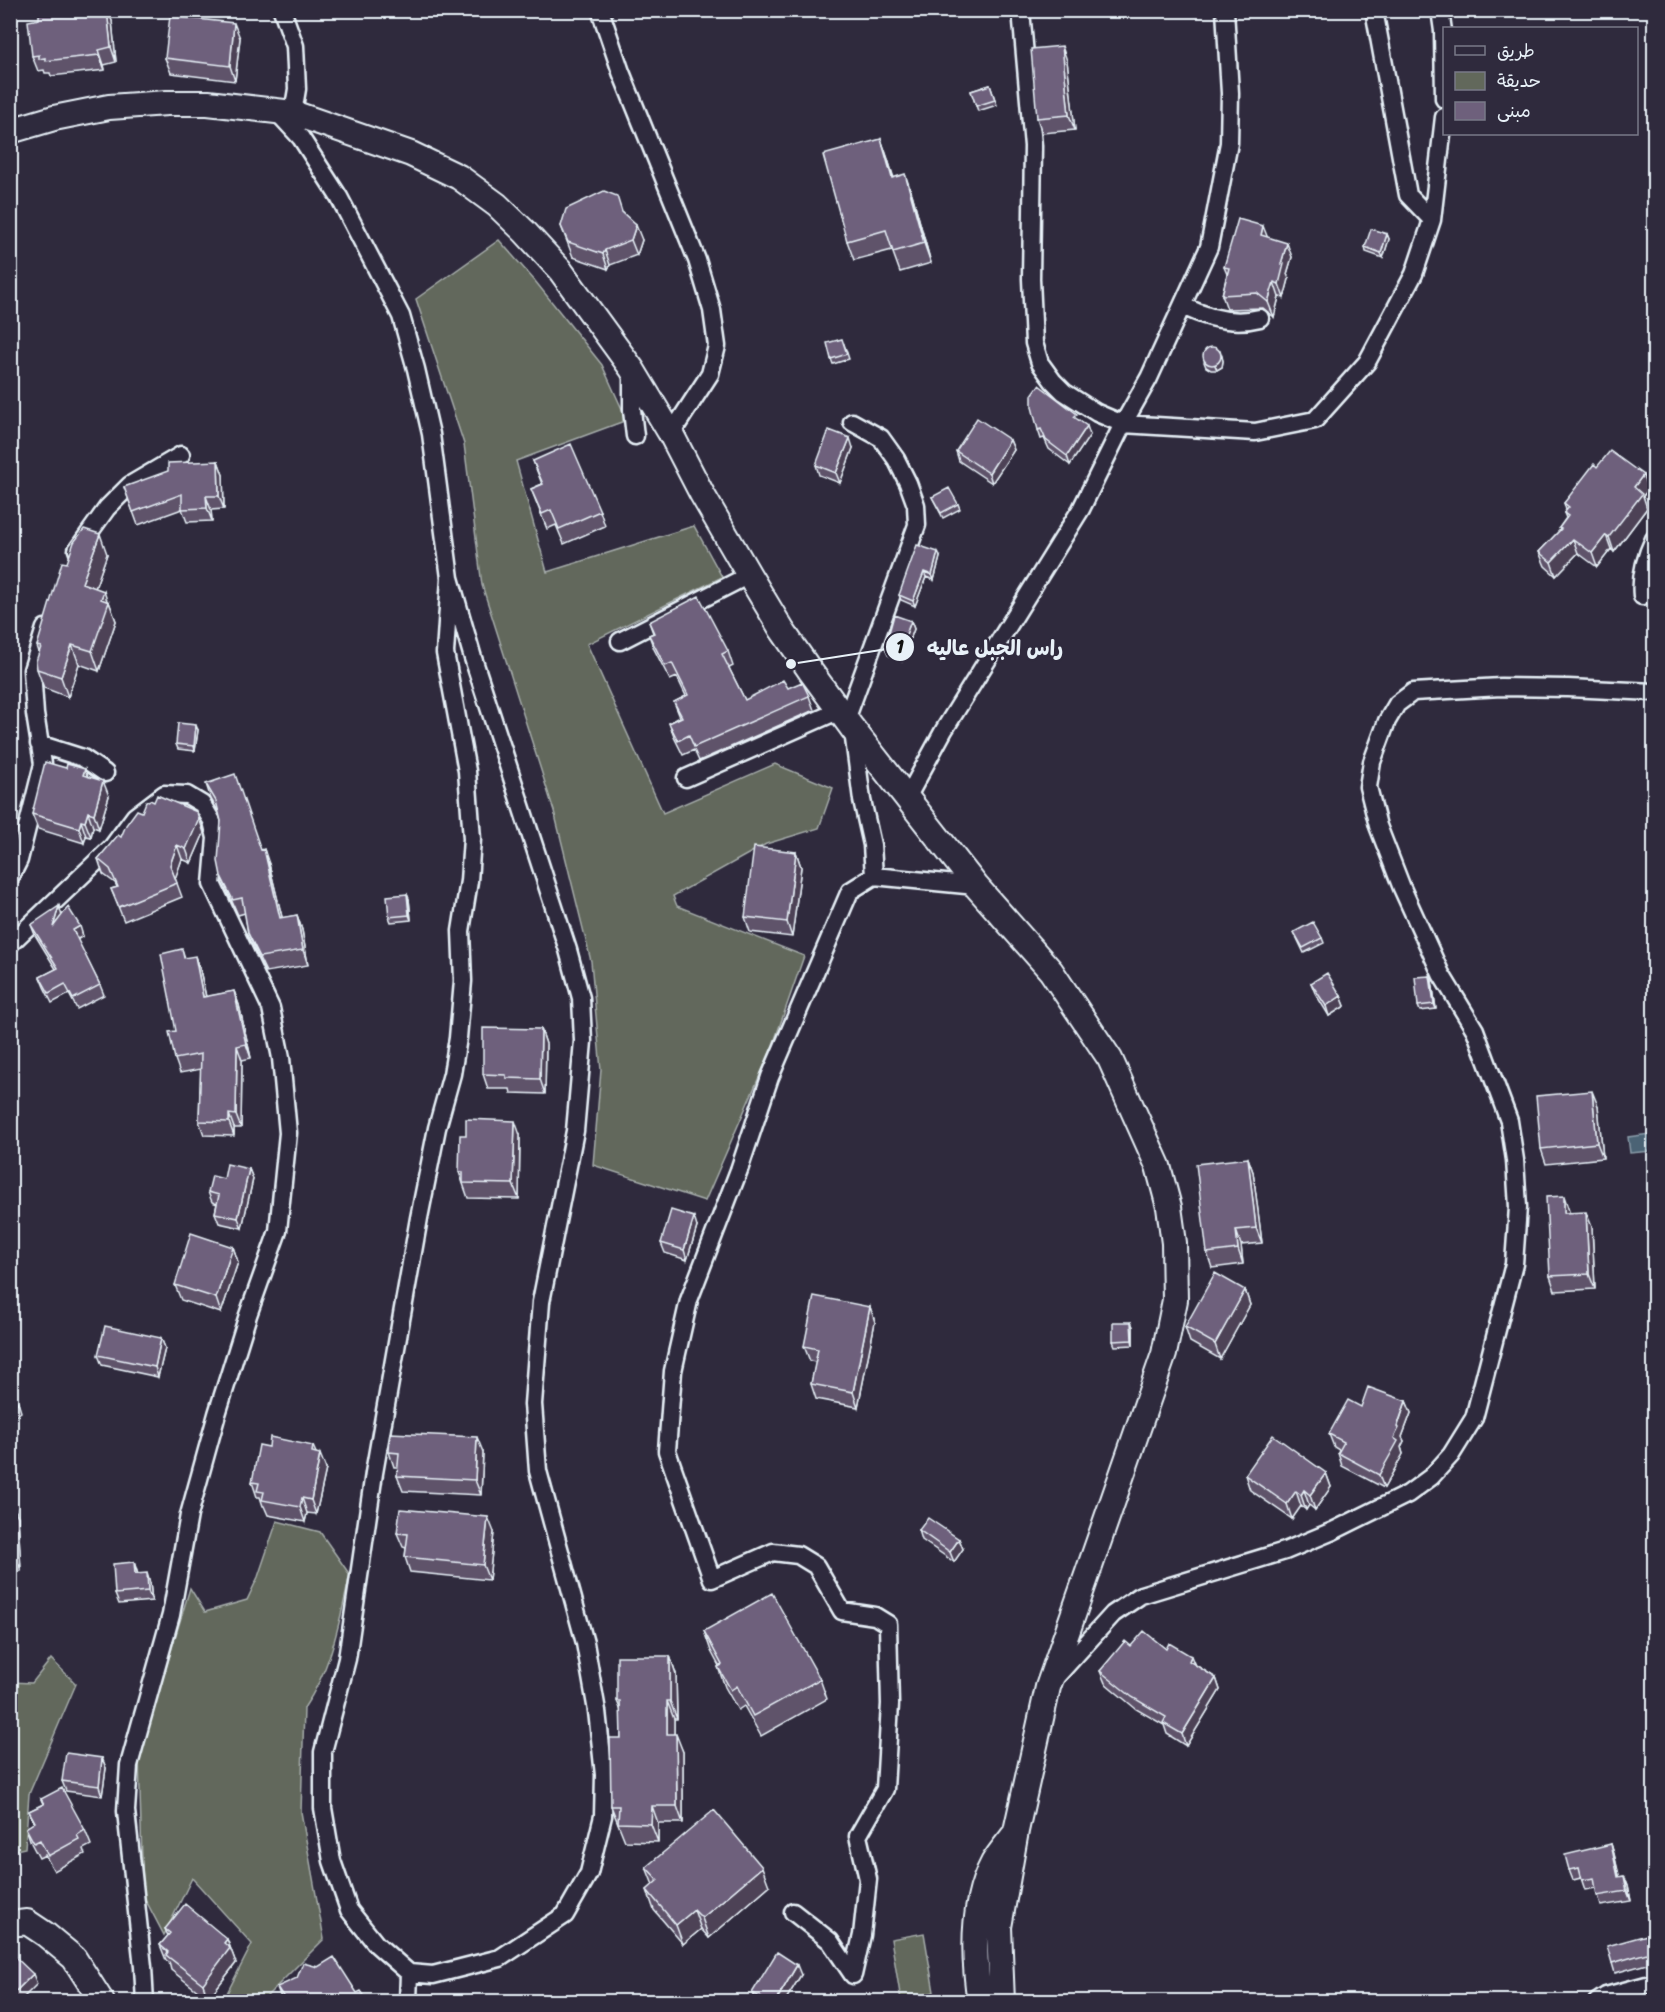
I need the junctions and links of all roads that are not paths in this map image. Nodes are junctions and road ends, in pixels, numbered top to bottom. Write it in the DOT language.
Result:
graph roads {
  1 [pos="282,10"];
  2 [pos="600,10"];
  3 [pos="1021,10"];
  4 [pos="1225,10"];
  5 [pos="1374,10"];
  6 [pos="1440,10"];
  7 [pos="1443,31"];
  8 [pos="285,113"];
  9 [pos="1443,126"];
  10 [pos="10,131"];
  11 [pos="1432,220"];
  12 [pos="1183,306"];
  13 [pos="1260,318"];
  14 [pos="632,369"];
  15 [pos="852,422"];
  16 [pos="1123,424"];
  17 [pos="671,434"];
  18 [pos="635,436"];
  19 [pos="181,455"];
  20 [pos="1654,539"];
  21 [pos="67,564"];
  22 [pos="749,575"];
  23 [pos="450,578"];
  24 [pos="1642,596"];
  25 [pos="48,616"];
  26 [pos="620,641"];
  27 [pos="1654,692"];
  28 [pos="846,719"];
  29 [pos="39,744"];
  30 [pos="105,772"];
  31 [pos="686,778"];
  32 [pos="907,798"];
  33 [pos="873,876"];
  34 [pos="10,878"];
  35 [pos="976,886"];
  36 [pos="10,944"];
  37 [pos="1048,1687"];
  38 [pos="1016,1832"];
  39 [pos="793,1912"];
  40 [pos="10,1924"];
  41 [pos="409,1974"];
  42 [pos="1654,1983"];
  43 [pos="102,2001"];
  44 [pos="144,2001"];
  45 [pos="408,2001"];
  46 [pos="980,2001"];
  47 [pos="1002,2001"];
  48 [pos="1597,2001"];
  1 -- 8 [label="street"];
  2 -- 17 [label="street"];
  3 -- 16 [label="street"];
  4 -- 12 [label="street"];
  5 -- 11 [label="street"];
  6 -- 7 [label="street"];
  8 -- 10 [label="street"];
  8 -- 14 [label="street"];
  8 -- 23 [label="street"];
  9 -- 11 [label="street"];
  11 -- 16 [label="street"];
  12 -- 13 [label="street"];
  12 -- 16 [label="street"];
  14 -- 17 [label="street"];
  14 -- 18 [label="street"];
  15 -- 28 [label="street"];
  16 -- 32 [label="street"];
  17 -- 22 [label="street"];
  19 -- 21 [label="street"];
  20 -- 24 [label="street"];
  22 -- 26 [label="street"];
  22 -- 28 [label="street"];
  23 -- 41 [label="street"];
  23 -- 41 [label="street"];
  25 -- 29 [label="street"];
  27 -- 37 [label="street"];
  28 -- 31 [label="street"];
  28 -- 32 [label="street"];
  28 -- 33 [label="street"];
  29 -- 30 [label="street"];
  29 -- 34 [label="street"];
  32 -- 35 [label="street"];
  33 -- 35 [label="street"];
  33 -- 39 [label="street"];
  35 -- 37 [label="street"];
  36 -- 44 [label="street"];
  37 -- 38 [label="street"];
  38 -- 46 [label="street"];
  38 -- 47 [label="street"];
  40 -- 43 [label="street"];
  41 -- 45 [label="street"];
  42 -- 48 [label="street"];
}
